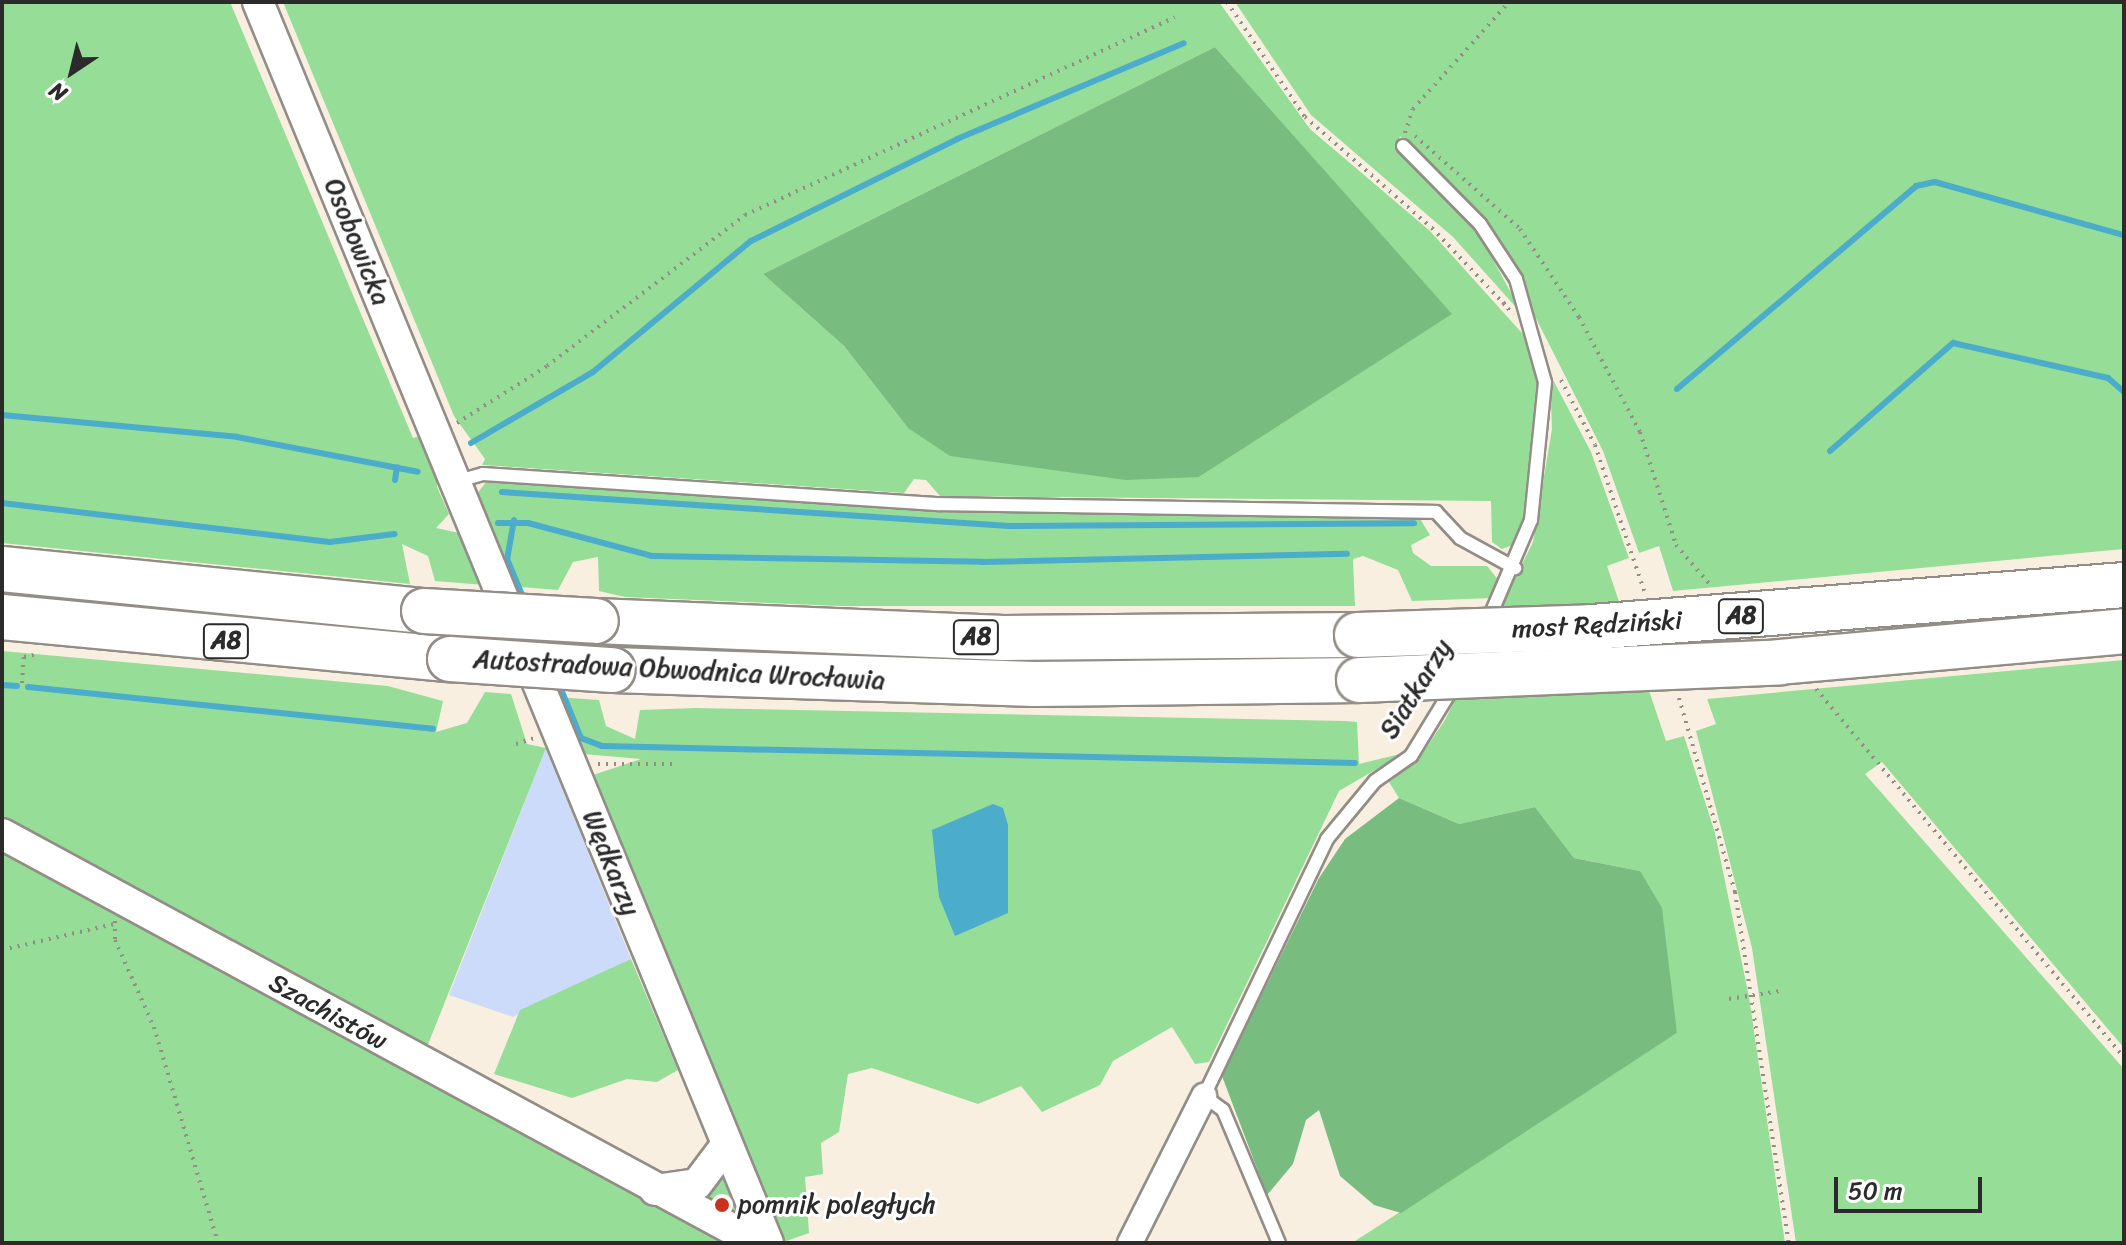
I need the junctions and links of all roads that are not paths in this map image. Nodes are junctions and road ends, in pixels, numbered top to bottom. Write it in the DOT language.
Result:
graph roads {
  1 [pos="258,2"];
  2 [pos="1403,146"];
  3 [pos="455,482"];
  4 [pos="1515,568"];
  5 [pos="2,569"];
  6 [pos="2124,585"];
  7 [pos="2,617"];
  8 [pos="2124,631"];
  9 [pos="1357,635"];
  10 [pos="1359,680"];
  11 [pos="2,834"];
  12 [pos="1204,1096"];
  13 [pos="727,1144"];
  14 [pos="655,1190"];
  15 [pos="758,1243"];
  16 [pos="768,1243"];
  17 [pos="1130,1243"];
  18 [pos="1279,1243"];
  1 -- 3 [label="street, Osobowicka"];
  2 -- 4 [label="lane, Siatkarzy"];
  3 -- 4 [label="lane"];
  3 -- 13 [label="street, Wędkarzy"];
  4 -- 12 [label="lane, Siatkarzy"];
  5 -- 9 [label="highway, Autostradowa Obwodnica Wrocławia / A8, bridge"];
  6 -- 9 [label="highway, most Rędziński / A8, bridge"];
  7 -- 10 [label="highway, Autostradowa Obwodnica Wrocławia / A8, bridge"];
  8 -- 10 [label="highway, most Rędziński / A8, bridge"];
  11 -- 14 [label="street, Szachistów"];
  12 -- 17 [label="street, Siatkarzy"];
  12 -- 18 [label="lane"];
  13 -- 14 [label="street"];
  13 -- 16 [label="street, Wędkarzy"];
  14 -- 15 [label="street, Szachistów"];
}
